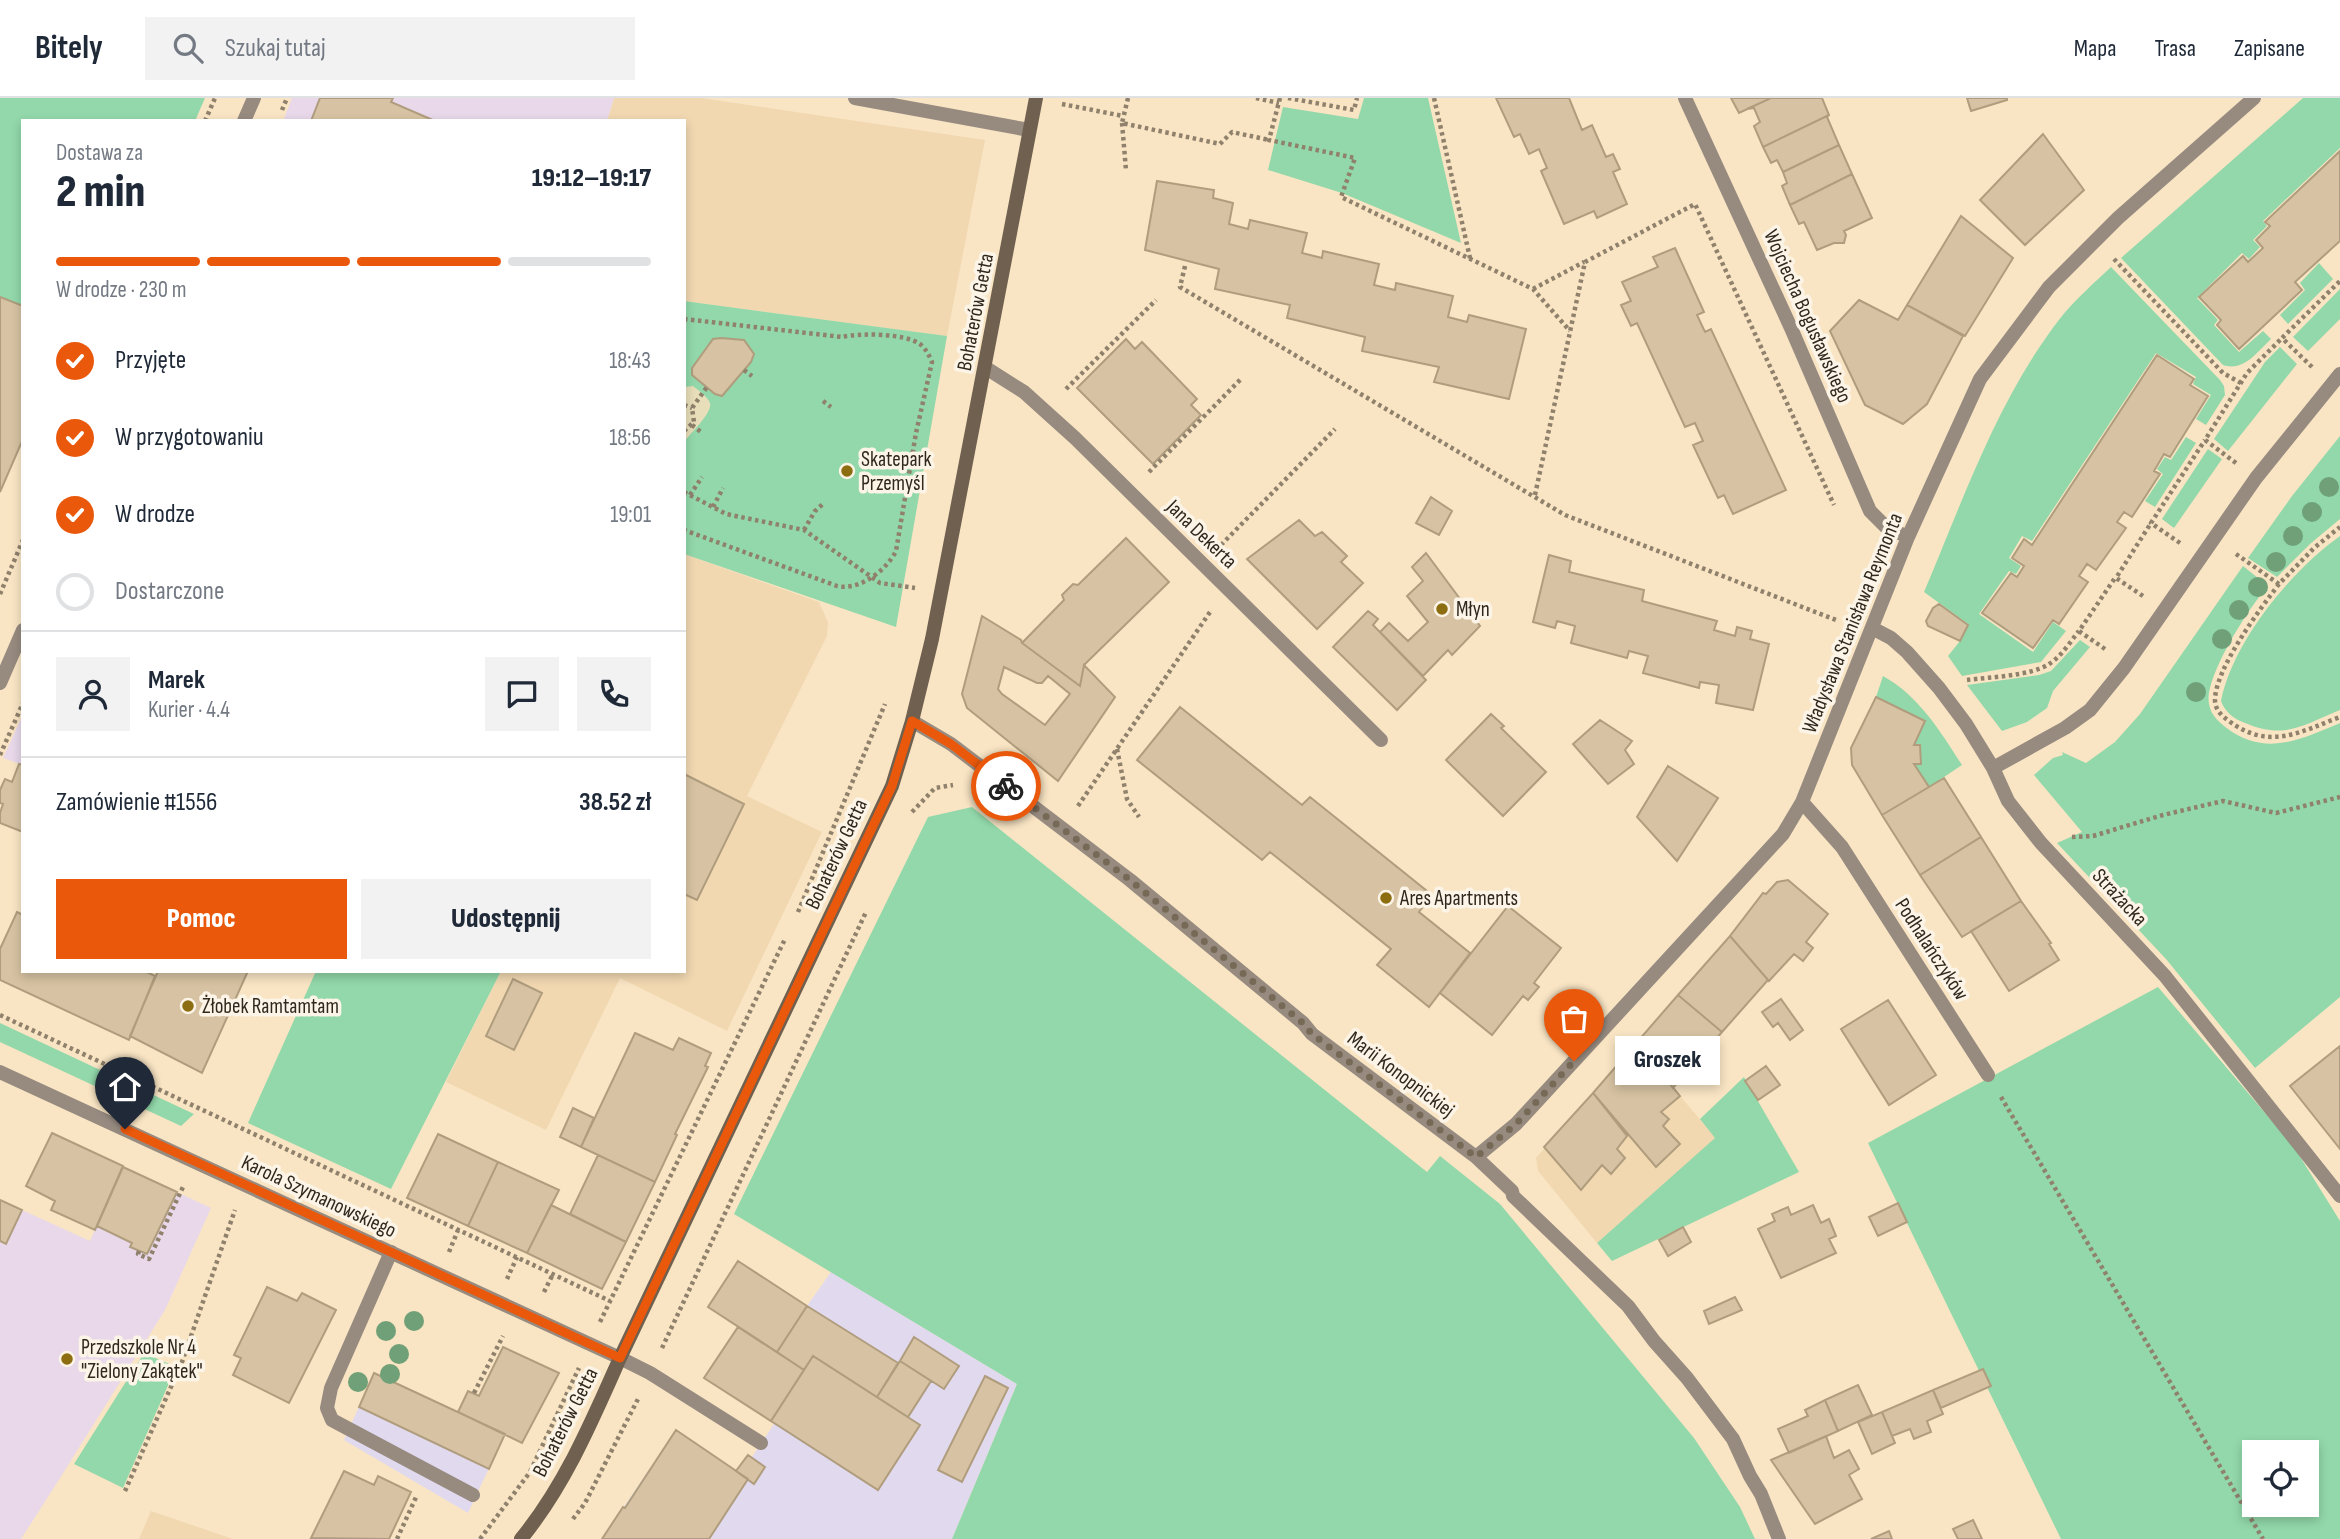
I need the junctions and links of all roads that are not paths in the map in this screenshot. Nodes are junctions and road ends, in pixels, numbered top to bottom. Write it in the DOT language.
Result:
graph roads {
  1 [pos="254,98"];
  2 [pos="855,98"];
  3 [pos="1036,98"];
  4 [pos="1685,98"];
  5 [pos="2254,98"];
  6 [pos="245,119"];
  7 [pos="1029,130"];
  8 [pos="986,368"];
  9 [pos="2340,374"];
  10 [pos="1908,537"];
  11 [pos="1872,628"];
  12 [pos="21,636"];
  13 [pos="0,683"];
  14 [pos="912,721"];
  15 [pos="1381,740"];
  16 [pos="1993,768"];
  17 [pos="1802,802"];
  18 [pos="0,1072"];
  19 [pos="1988,1075"];
  20 [pos="1476,1157"];
  21 [pos="2340,1196"];
  22 [pos="391,1252"];
  23 [pos="620,1358"];
  24 [pos="761,1443"];
  25 [pos="473,1495"];
  26 [pos="521,1539"];
  27 [pos="1779,1539"];
  1 -- 6 [label="street"];
  2 -- 7 [label="street"];
  3 -- 7 [label="main road, Bohaterów Getta"];
  4 -- 10 [label="street, Wojciecha Bogusławskiego"];
  5 -- 10 [label="street, Władysława Stanisława Reymonta"];
  7 -- 8 [label="main road, Bohaterów Getta"];
  8 -- 14 [label="main road, Bohaterów Getta"];
  8 -- 15 [label="street, Jana Dekerta"];
  9 -- 16 [label="street"];
  10 -- 11 [label="street, Władysława Stanisława Reymonta"];
  11 -- 16 [label="street, Strażacka"];
  11 -- 17 [label="street, Władysława Stanisława Reymonta"];
  12 -- 13 [label="street"];
  14 -- 20 [label="street, Marii Konopnickiej"];
  14 -- 23 [label="main road, Bohaterów Getta"];
  16 -- 21 [label="street, Strażacka"];
  17 -- 19 [label="street, Podhalańczyków"];
  17 -- 20 [label="street, Władysława Stanisława Reymonta"];
  18 -- 22 [label="street, Karola Szymanowskiego"];
  20 -- 27 [label="street, Marii Konopnickiej"];
  22 -- 23 [label="street, Karola Szymanowskiego"];
  22 -- 25 [label="street"];
  23 -- 24 [label="street, Karola Szymanowskiego"];
  23 -- 26 [label="main road, Bohaterów Getta"];
}
